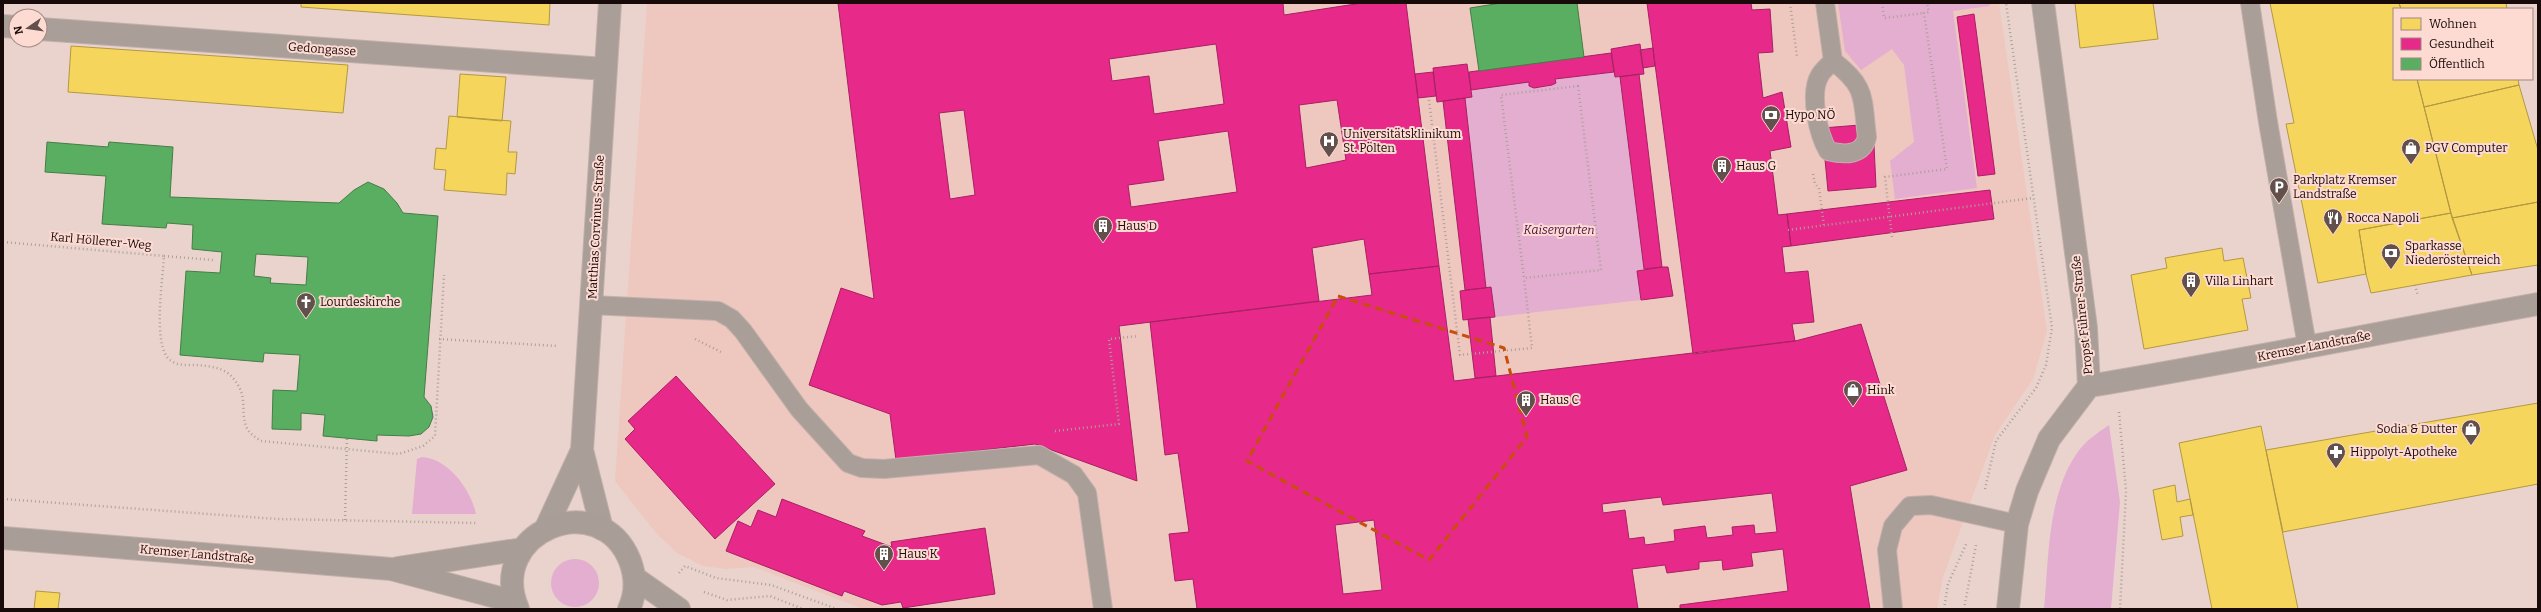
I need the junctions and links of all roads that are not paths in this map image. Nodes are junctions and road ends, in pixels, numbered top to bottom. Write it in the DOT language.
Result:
graph roads {
  1 [pos="610,3"];
  2 [pos="1825,3"];
  3 [pos="2043,3"];
  4 [pos="2250,3"];
  5 [pos="48,29"];
  6 [pos="1833,61"];
  7 [pos="605,69"];
  8 [pos="2538,304"];
  9 [pos="591,305"];
  10 [pos="2307,346"];
  11 [pos="2089,386"];
  12 [pos="582,450"];
  13 [pos="2017,524"];
  14 [pos="546,528"];
  15 [pos="602,529"];
  16 [pos="3,538"];
  17 [pos="523,549"];
  18 [pos="391,569"];
  19 [pos="635,578"];
  20 [pos="517,605"];
  21 [pos="674,606"];
  22 [pos="628,609"];
  23 [pos="1103,609"];
  24 [pos="1893,609"];
  25 [pos="2008,609"];
  1 -- 7 [label="street, Matthias Corvinus-Straße"];
  2 -- 6 [label="lane"];
  3 -- 11 [label="street, Propst Führer-Straße"];
  4 -- 10 [label="lane"];
  5 -- 7 [label="street, Gedongasse"];
  6 -- 6 [label="lane"];
  7 -- 9 [label="street, Matthias Corvinus-Straße"];
  8 -- 10 [label="street, Kremser Landstraße"];
  9 -- 12 [label="street, Matthias Corvinus-Straße"];
  9 -- 23 [label="lane"];
  10 -- 11 [label="street, Kremser Landstraße"];
  11 -- 13 [label="street, Propst Führer-Straße"];
  12 -- 14 [label="street, Matthias Corvinus-Straße"];
  12 -- 15 [label="street, Matthias Corvinus-Straße"];
  13 -- 24 [label="lane"];
  13 -- 25 [label="street, Propst Führer-Straße"];
  14 -- 15 [label="main road"];
  14 -- 17 [label="main road"];
  15 -- 19 [label="main road"];
  16 -- 18 [label="main road, Kremser Landstraße"];
  17 -- 18 [label="main road, Kremser Landstraße"];
  17 -- 20 [label="main road"];
  18 -- 20 [label="main road, Kremser Landstraße"];
  19 -- 21 [label="main road"];
  19 -- 22 [label="main road"];
}
